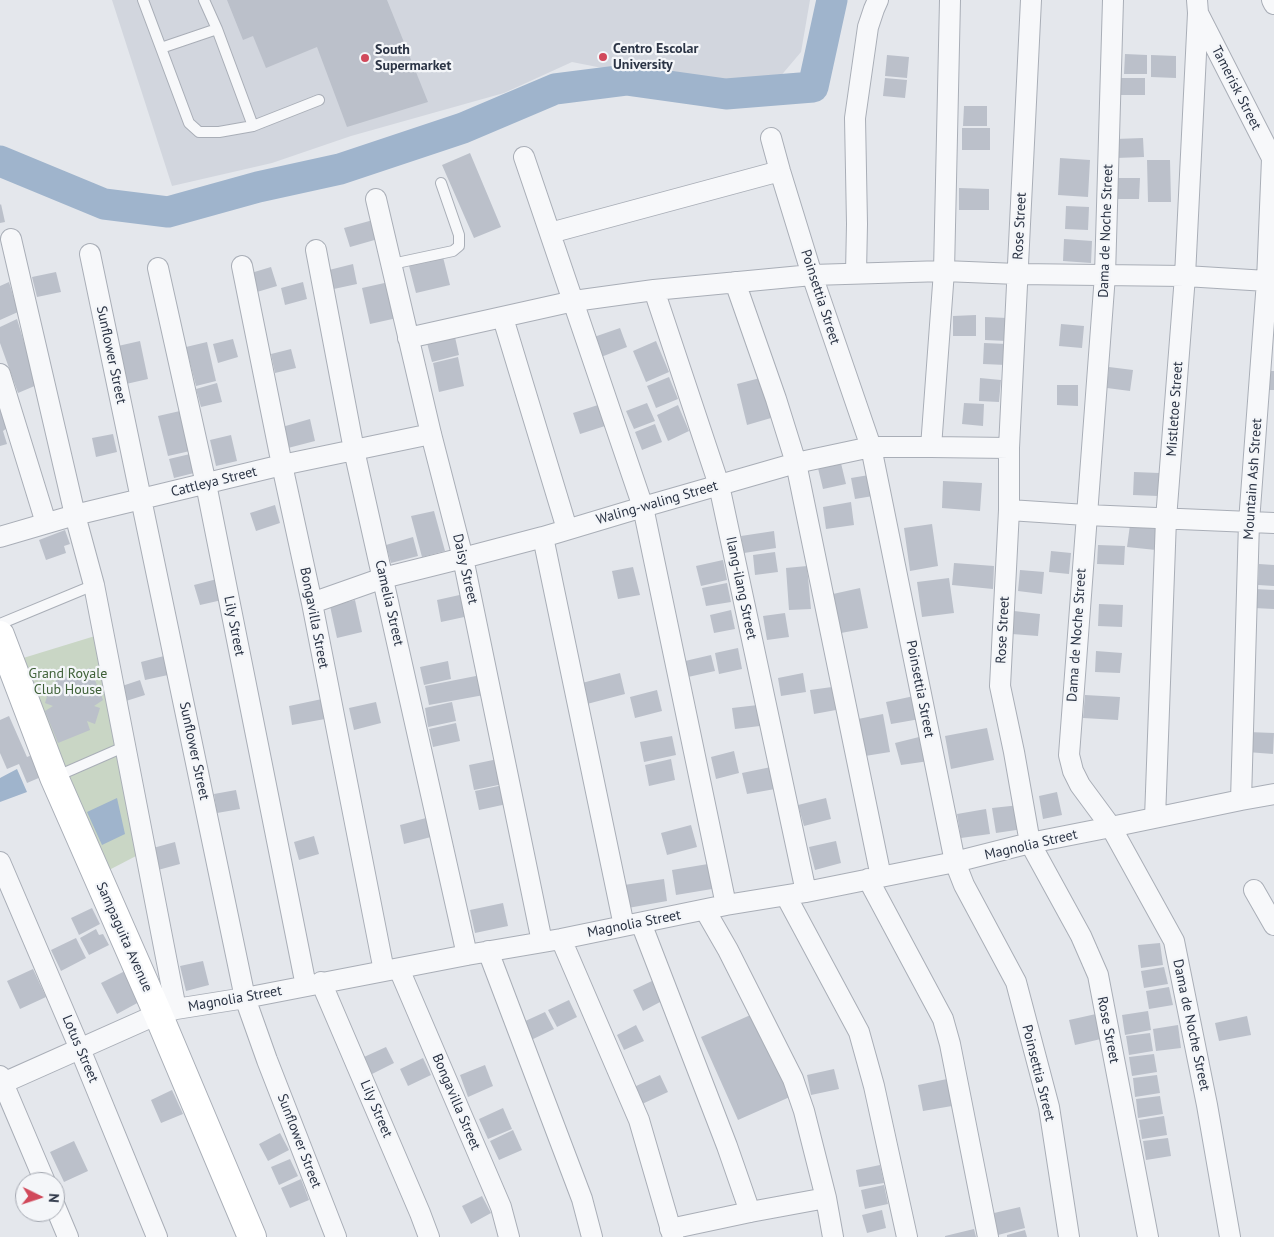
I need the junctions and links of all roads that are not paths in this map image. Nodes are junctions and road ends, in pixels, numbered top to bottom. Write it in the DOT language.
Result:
graph roads {
  1 [pos="204,0"];
  2 [pos="878,0"];
  3 [pos="950,0"];
  4 [pos="1031,0"];
  5 [pos="1112,0"];
  6 [pos="1272,0"];
  7 [pos="146,1"];
  8 [pos="1274,4"];
  9 [pos="1197,6"];
  10 [pos="217,29"];
  11 [pos="161,48"];
  12 [pos="320,100"];
  13 [pos="253,126"];
  14 [pos="771,138"];
  15 [pos="524,157"];
  16 [pos="1273,161"];
  17 [pos="780,171"];
  18 [pos="441,183"];
  19 [pos="376,199"];
  20 [pos="550,232"];
  21 [pos="11,239"];
  22 [pos="316,250"];
  23 [pos="90,254"];
  24 [pos="392,264"];
  25 [pos="242,266"];
  26 [pos="158,268"];
  27 [pos="944,271"];
  28 [pos="856,273"];
  29 [pos="1017,274"];
  30 [pos="812,275"];
  31 [pos="1105,275"];
  32 [pos="1185,276"];
  33 [pos="1267,281"];
  34 [pos="735,282"];
  35 [pos="654,290"];
  36 [pos="574,301"];
  37 [pos="503,318"];
  38 [pos="408,338"];
  39 [pos="0,374"];
  40 [pos="430,434"];
  41 [pos="931,447"];
  42 [pos="871,448"];
  43 [pos="1009,448"];
  44 [pos="354,450"];
  45 [pos="796,463"];
  46 [pos="282,465"];
  47 [pos="206,484"];
  48 [pos="719,485"];
  49 [pos="141,500"];
  50 [pos="643,506"];
  51 [pos="1009,510"];
  52 [pos="75,515"];
  53 [pos="1086,515"];
  54 [pos="1166,519"];
  55 [pos="1249,522"];
  56 [pos="46,523"];
  57 [pos="1274,523"];
  58 [pos="567,529"];
  59 [pos="0,537"];
  60 [pos="543,537"];
  61 [pos="463,558"];
  62 [pos="384,578"];
  63 [pos="94,586"];
  64 [pos="312,603"];
  65 [pos="0,624"];
  66 [pos="0,635"];
  67 [pos="126,746"];
  68 [pos="54,777"];
  69 [pos="1274,794"];
  70 [pos="1241,800"];
  71 [pos="1155,818"];
  72 [pos="1112,827"];
  73 [pos="1030,843"];
  74 [pos="0,862"];
  75 [pos="955,862"];
  76 [pos="875,878"];
  77 [pos="1254,890"];
  78 [pos="806,892"];
  79 [pos="786,896"];
  80 [pos="726,905"];
  81 [pos="705,910"];
  82 [pos="632,924"];
  83 [pos="1274,925"];
  84 [pos="552,940"];
  85 [pos="488,952"];
  86 [pos="467,955"];
  87 [pos="392,970"];
  88 [pos="313,984"];
  89 [pos="245,998"];
  90 [pos="167,1012"];
  91 [pos="80,1049"];
  92 [pos="1,1080"];
  93 [pos="41,1172"];
  94 [pos="826,1198"];
  95 [pos="750,1212"];
  96 [pos="62,1222"];
  97 [pos="671,1233"];
  98 [pos="68,1237"];
  99 [pos="156,1237"];
  100 [pos="252,1237"];
  101 [pos="336,1237"];
  102 [pos="429,1237"];
  103 [pos="509,1237"];
  104 [pos="592,1237"];
  105 [pos="833,1237"];
  106 [pos="908,1237"];
  107 [pos="988,1237"];
  108 [pos="1069,1237"];
  109 [pos="1148,1237"];
  110 [pos="1230,1237"];
  1 -- 10 [label="lane"];
  2 -- 28 [label="street"];
  3 -- 27 [label="street"];
  4 -- 29 [label="street, Rose Street"];
  5 -- 31 [label="street, Dama de Noche Street"];
  6 -- 8 [label="street"];
  7 -- 11 [label="lane"];
  9 -- 16 [label="street, Tamerisk Street"];
  9 -- 32 [label="street, Mistletoe Street"];
  10 -- 11 [label="lane"];
  10 -- 13 [label="lane"];
  11 -- 13 [label="lane"];
  12 -- 13 [label="lane"];
  14 -- 17 [label="street, Poinsettia Street"];
  15 -- 20 [label="street"];
  16 -- 33 [label="street, Mountain Ash Street"];
  17 -- 20 [label="street"];
  17 -- 30 [label="street, Poinsettia Street"];
  18 -- 24 [label="lane"];
  19 -- 24 [label="street, Daisy Street"];
  20 -- 36 [label="street"];
  21 -- 52 [label="street"];
  22 -- 44 [label="street, Camelia Street"];
  23 -- 49 [label="street, Sunflower Street"];
  24 -- 38 [label="street, Daisy Street"];
  25 -- 46 [label="street, Bongavilla Street"];
  26 -- 47 [label="street, Lily Street"];
  27 -- 28 [label="street"];
  27 -- 29 [label="street"];
  27 -- 41 [label="street"];
  28 -- 30 [label="street"];
  29 -- 31 [label="street"];
  29 -- 43 [label="street, Rose Street"];
  30 -- 34 [label="street"];
  30 -- 42 [label="street, Poinsettia Street"];
  31 -- 32 [label="street"];
  31 -- 53 [label="street, Dama de Noche Street"];
  32 -- 33 [label="street"];
  32 -- 54 [label="street, Mistletoe Street"];
  33 -- 55 [label="street, Mountain Ash Street"];
  34 -- 35 [label="street"];
  34 -- 45 [label="street"];
  35 -- 36 [label="street"];
  35 -- 48 [label="street, Ilang-ilang Street"];
  36 -- 37 [label="street"];
  36 -- 50 [label="street"];
  37 -- 38 [label="street"];
  37 -- 58 [label="street"];
  38 -- 40 [label="street, Daisy Street"];
  39 -- 56 [label="street"];
  40 -- 44 [label="street, Cattleya Street"];
  40 -- 61 [label="street, Daisy Street"];
  41 -- 42 [label="street, Waling-waling Street"];
  41 -- 43 [label="street, Waling-waling Street"];
  42 -- 45 [label="street, Waling-waling Street"];
  42 -- 75 [label="street, Poinsettia Street"];
  43 -- 51 [label="street, Rose Street"];
  44 -- 46 [label="street, Cattleya Street"];
  44 -- 62 [label="street, Camelia Street"];
  45 -- 48 [label="street, Waling-waling Street"];
  45 -- 76 [label="street"];
  46 -- 47 [label="street, Cattleya Street"];
  46 -- 64 [label="street, Bongavilla Street"];
  47 -- 49 [label="street, Cattleya Street"];
  47 -- 88 [label="street, Lily Street"];
  48 -- 50 [label="street, Waling-waling Street"];
  48 -- 78 [label="street, Ilang-ilang Street"];
  49 -- 52 [label="street, Cattleya Street"];
  49 -- 89 [label="street, Sunflower Street"];
  50 -- 58 [label="street, Waling-waling Street"];
  50 -- 80 [label="street"];
  51 -- 53 [label="street"];
  51 -- 73 [label="street, Rose Street"];
  52 -- 56 [label="street, Cattleya Street"];
  52 -- 63 [label="street"];
  53 -- 54 [label="street"];
  53 -- 72 [label="street, Dama de Noche Street"];
  54 -- 55 [label="street"];
  54 -- 71 [label="street, Mistletoe Street"];
  55 -- 57 [label="street"];
  55 -- 70 [label="street, Mountain Ash Street"];
  56 -- 59 [label="street, Cattleya Street"];
  58 -- 60 [label="street, Waling-waling Street"];
  60 -- 61 [label="street, Waling-waling Street"];
  60 -- 82 [label="street"];
  61 -- 62 [label="street, Waling-waling Street"];
  61 -- 84 [label="street, Daisy Street"];
  62 -- 64 [label="street, Waling-waling Street"];
  62 -- 86 [label="street, Camelia Street"];
  63 -- 65 [label="lane"];
  63 -- 67 [label="street"];
  64 -- 87 [label="street, Bongavilla Street"];
  66 -- 68 [label="main road, Sampaguita Avenue"];
  67 -- 68 [label="lane"];
  67 -- 90 [label="street"];
  68 -- 90 [label="main road, Sampaguita Avenue"];
  69 -- 70 [label="street, Magnolia Street"];
  70 -- 71 [label="street, Magnolia Street"];
  71 -- 72 [label="street, Magnolia Street"];
  72 -- 73 [label="street, Magnolia Street"];
  72 -- 110 [label="street, Dama de Noche Street"];
  73 -- 75 [label="street, Magnolia Street"];
  73 -- 109 [label="street, Rose Street"];
  74 -- 91 [label="street, Lotus Street"];
  75 -- 76 [label="street, Magnolia Street"];
  75 -- 108 [label="street, Poinsettia Street"];
  76 -- 78 [label="street, Magnolia Street"];
  76 -- 107 [label="street"];
  77 -- 83 [label="street"];
  78 -- 79 [label="street, Magnolia Street"];
  79 -- 80 [label="street, Magnolia Street"];
  79 -- 106 [label="street"];
  80 -- 81 [label="street, Magnolia Street"];
  81 -- 82 [label="street, Magnolia Street"];
  81 -- 94 [label="street"];
  82 -- 84 [label="street, Magnolia Street"];
  82 -- 95 [label="street"];
  84 -- 85 [label="street, Magnolia Street"];
  84 -- 97 [label="street, Daisy Street"];
  85 -- 86 [label="street, Magnolia Street"];
  85 -- 104 [label="street"];
  86 -- 87 [label="street, Magnolia Street"];
  87 -- 88 [label="street, Magnolia Street"];
  87 -- 103 [label="street, Bongavilla Street"];
  88 -- 89 [label="street, Magnolia Street"];
  88 -- 102 [label="street, Lily Street"];
  89 -- 90 [label="street, Magnolia Street"];
  89 -- 101 [label="street, Sunflower Street"];
  90 -- 91 [label="street, Magnolia Street"];
  90 -- 100 [label="main road, Sampaguita Avenue"];
  91 -- 92 [label="street, Magnolia Street"];
  91 -- 99 [label="street, Lotus Street"];
  92 -- 93 [label="street"];
  94 -- 95 [label="street"];
  94 -- 105 [label="street"];
  95 -- 97 [label="street"];
  96 -- 98 [label="street"];
}
